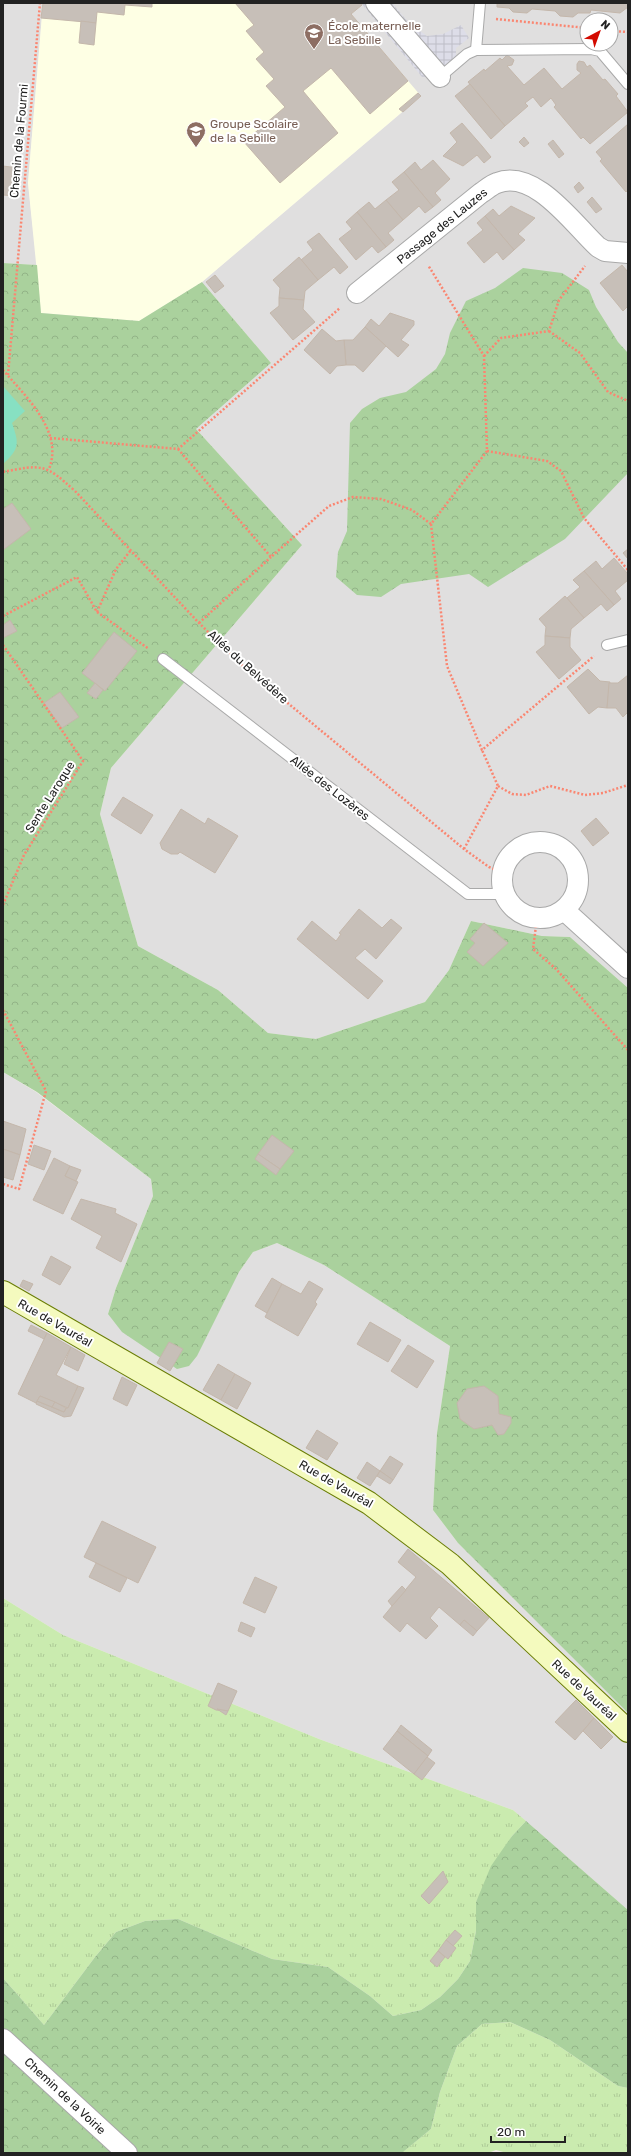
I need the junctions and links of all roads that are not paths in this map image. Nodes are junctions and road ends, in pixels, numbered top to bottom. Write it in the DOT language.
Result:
graph roads {
  1 [pos="376,3"];
  2 [pos="480,3"];
  3 [pos="476,50"];
  4 [pos="440,77"];
  5 [pos="628,84"];
  6 [pos="628,253"];
  7 [pos="357,293"];
  8 [pos="628,640"];
  9 [pos="607,645"];
  10 [pos="163,659"];
  11 [pos="505,894"];
  12 [pos="564,910"];
  13 [pos="628,968"];
  14 [pos="3,1292"];
  15 [pos="628,1731"];
  16 [pos="3,2039"];
  17 [pos="127,2153"];
  1 -- 4 [label="street"];
  2 -- 3 [label="lane"];
  3 -- 4 [label="lane"];
  3 -- 5 [label="lane"];
  6 -- 7 [label="street, Passage des Lauzes"];
  8 -- 9 [label="lane"];
  10 -- 11 [label="lane, Allée des Lozères"];
  11 -- 12 [label="street"];
  11 -- 12 [label="street"];
  12 -- 13 [label="street"];
  14 -- 15 [label="street, Rue de Vauréal"];
  16 -- 17 [label="street, Chemin de la Voirie"];
}
